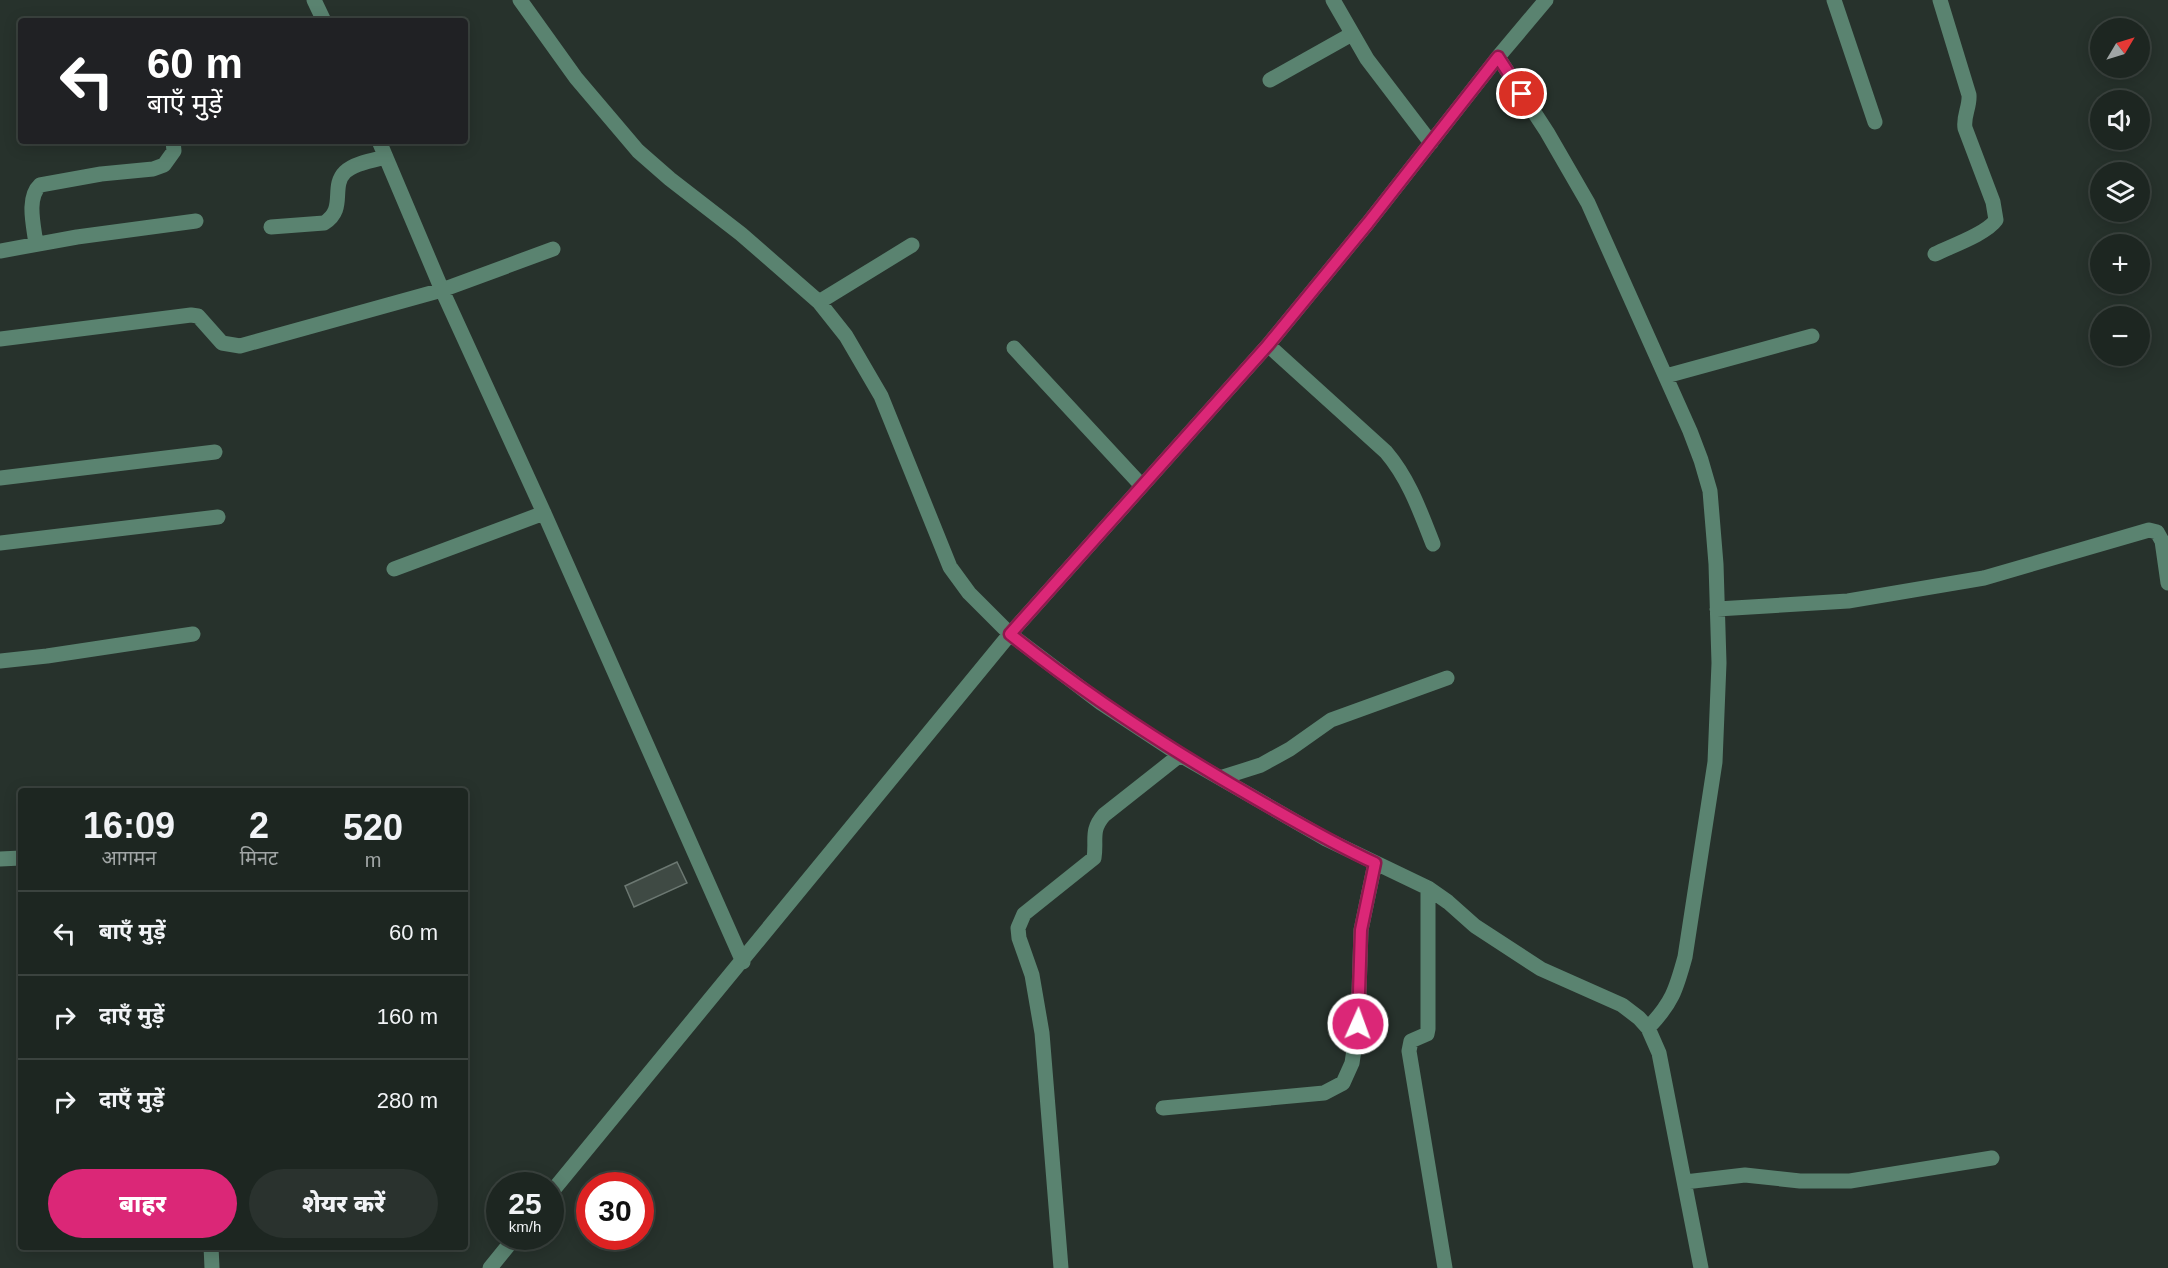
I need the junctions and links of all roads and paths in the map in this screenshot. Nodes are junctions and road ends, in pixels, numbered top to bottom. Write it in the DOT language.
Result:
graph roads {
  1 [pos="314,0"];
  2 [pos="520,0"];
  3 [pos="1333,0"];
  4 [pos="1546,0"];
  5 [pos="1834,0"];
  6 [pos="1940,0"];
  7 [pos="323,18"];
  8 [pos="1352,34"];
  9 [pos="1498,57"];
  10 [pos="1270,80"];
  11 [pos="1875,122"];
  12 [pos="1431,143"];
  13 [pos="173,144"];
  14 [pos="380,144"];
  15 [pos="386,157"];
  16 [pos="196,221"];
  17 [pos="271,227"];
  18 [pos="36,244"];
  19 [pos="912,245"];
  20 [pos="553,249"];
  21 [pos="0,251"];
  22 [pos="1935,254"];
  23 [pos="442,290"];
  24 [pos="819,302"];
  25 [pos="1812,336"];
  26 [pos="0,339"];
  27 [pos="1268,345"];
  28 [pos="1014,348"];
  29 [pos="1666,376"];
  30 [pos="215,452"];
  31 [pos="0,478"];
  32 [pos="1142,486"];
  33 [pos="544,513"];
  34 [pos="218,517"];
  35 [pos="0,543"];
  36 [pos="1433,544"];
  37 [pos="394,569"];
  38 [pos="2168,583"];
  39 [pos="1717,609"];
  40 [pos="193,634"];
  41 [pos="1010,634"];
  42 [pos="0,661"];
  43 [pos="1447,678"];
  44 [pos="1180,755"];
  45 [pos="1220,778"];
  46 [pos="18,858"];
  47 [pos="0,860"];
  48 [pos="1375,863"];
  49 [pos="1428,888"];
  50 [pos="743,962"];
  51 [pos="1648,1028"];
  52 [pos="1163,1108"];
  53 [pos="1992,1158"];
  54 [pos="564,1177"];
  55 [pos="1685,1182"];
  56 [pos="211,1250"];
  57 [pos="505,1250"];
  58 [pos="212,1268"];
  59 [pos="490,1268"];
  60 [pos="1062,1268"];
  61 [pos="1445,1268"];
  62 [pos="1701,1268"];
  1 -- 7 [label="street"];
  2 -- 24 [label="street"];
  3 -- 8 [label="street"];
  4 -- 9 [label="street"];
  5 -- 11 [label="street"];
  6 -- 22 [label="street"];
  8 -- 10 [label="street"];
  8 -- 12 [label="street"];
  9 -- 12 [label="street"];
  9 -- 29 [label="street"];
  12 -- 27 [label="street"];
  13 -- 18 [label="street"];
  14 -- 15 [label="street"];
  15 -- 17 [label="street"];
  15 -- 23 [label="street"];
  16 -- 18 [label="street"];
  18 -- 21 [label="street"];
  19 -- 24 [label="street"];
  20 -- 23 [label="street"];
  23 -- 26 [label="street"];
  23 -- 33 [label="street"];
  24 -- 41 [label="street"];
  25 -- 29 [label="street"];
  27 -- 32 [label="street"];
  27 -- 36 [label="street"];
  28 -- 32 [label="street"];
  29 -- 39 [label="street"];
  30 -- 31 [label="street"];
  32 -- 41 [label="street"];
  33 -- 37 [label="street"];
  33 -- 50 [label="street"];
  34 -- 35 [label="street"];
  38 -- 39 [label="street"];
  39 -- 51 [label="street"];
  40 -- 42 [label="street"];
  41 -- 44 [label="street"];
  41 -- 50 [label="street"];
  43 -- 45 [label="street"];
  44 -- 45 [label="street"];
  44 -- 60 [label="street"];
  45 -- 48 [label="street"];
  46 -- 47 [label="street"];
  48 -- 49 [label="street"];
  48 -- 52 [label="street"];
  49 -- 51 [label="street"];
  49 -- 61 [label="street"];
  50 -- 54 [label="street"];
  51 -- 55 [label="street"];
  53 -- 55 [label="street"];
  55 -- 62 [label="street"];
  56 -- 58 [label="street"];
  57 -- 59 [label="street"];
}
